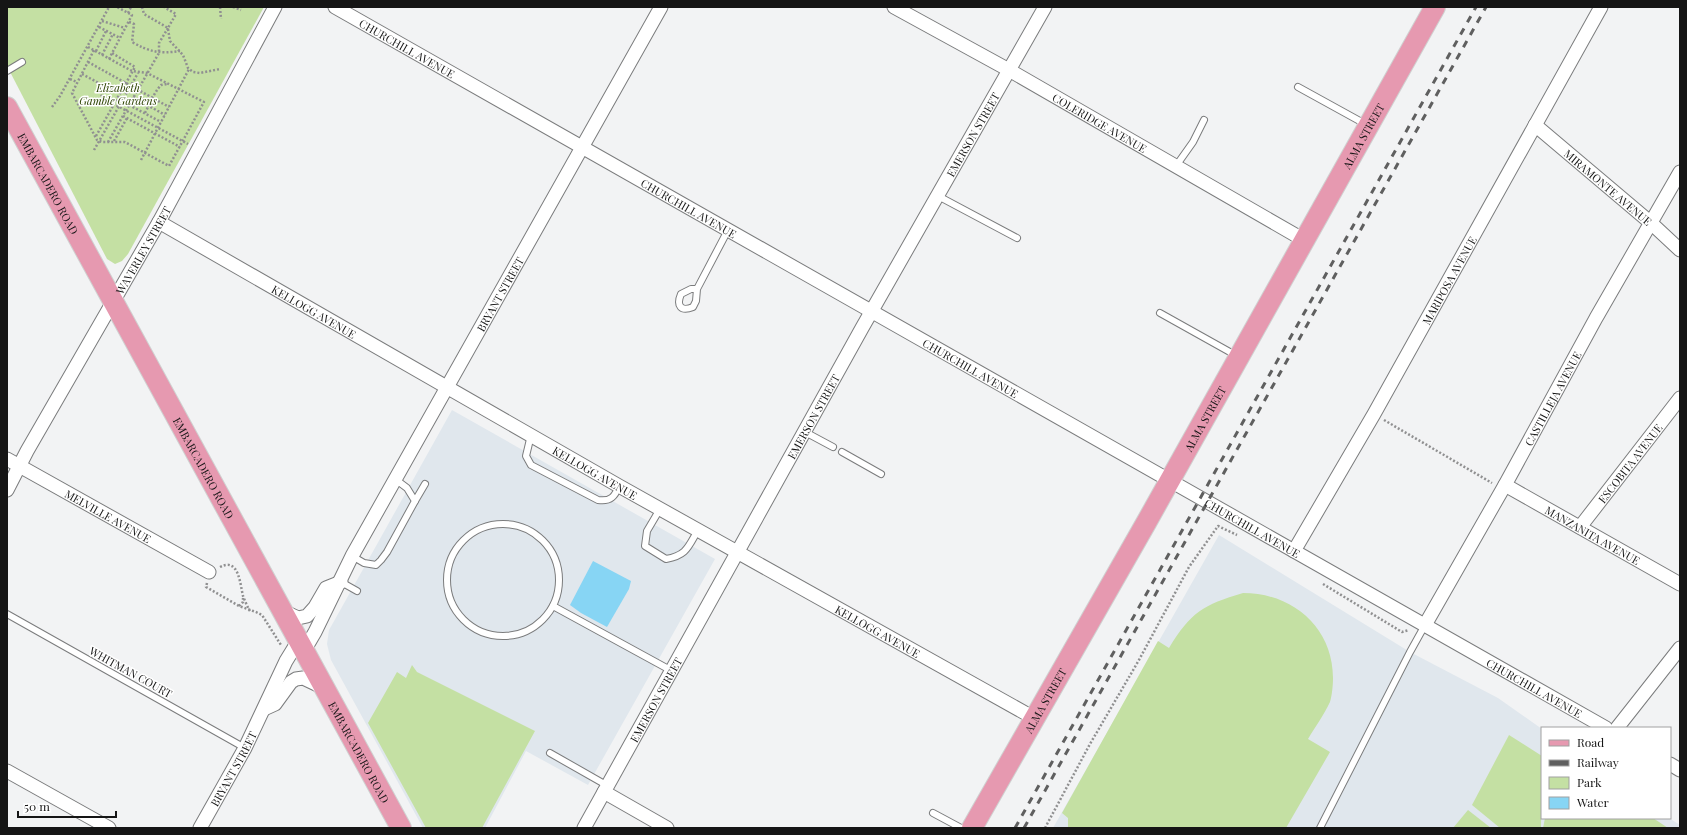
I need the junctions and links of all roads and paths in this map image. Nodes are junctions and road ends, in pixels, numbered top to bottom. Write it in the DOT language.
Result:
graph roads {
  1 [pos="109,7"];
  2 [pos="117,7"];
  3 [pos="131,7"];
  4 [pos="142,7"];
  5 [pos="164,7"];
  6 [pos="220,7"];
  7 [pos="233,7"];
  8 [pos="275,7"];
  9 [pos="335,7"];
  10 [pos="661,7"];
  11 [pos="894,7"];
  12 [pos="1045,7"];
  13 [pos="1436,7"];
  14 [pos="1601,7"];
  15 [pos="241,10"];
  16 [pos="128,13"];
  17 [pos="221,19"];
  18 [pos="102,21"];
  19 [pos="129,22"];
  20 [pos="99,27"];
  21 [pos="125,28"];
  22 [pos="168,28"];
  23 [pos="106,31"];
  24 [pos="113,34"];
  25 [pos="120,38"];
  26 [pos="88,47"];
  27 [pos="95,51"];
  28 [pos="180,51"];
  29 [pos="112,53"];
  30 [pos="159,53"];
  31 [pos="102,55"];
  32 [pos="109,59"];
  33 [pos="22,62"];
  34 [pos="88,62"];
  35 [pos="189,69"];
  36 [pos="220,69"];
  37 [pos="1009,70"];
  38 [pos="7,71"];
  39 [pos="132,71"];
  40 [pos="138,73"];
  41 [pos="147,73"];
  42 [pos="82,74"];
  43 [pos="70,79"];
  44 [pos="77,82"];
  45 [pos="126,83"];
  46 [pos="168,84"];
  47 [pos="131,86"];
  48 [pos="1298,87"];
  49 [pos="178,89"];
  50 [pos="138,90"];
  51 [pos="133,97"];
  52 [pos="153,98"];
  53 [pos="114,104"];
  54 [pos="129,105"];
  55 [pos="149,106"];
  56 [pos="52,107"];
  57 [pos="120,107"];
  58 [pos="169,107"];
  59 [pos="7,108"];
  60 [pos="126,110"];
  61 [pos="145,113"];
  62 [pos="165,115"];
  63 [pos="123,116"];
  64 [pos="127,118"];
  65 [pos="1204,120"];
  66 [pos="161,122"];
  67 [pos="1368,126"];
  68 [pos="1535,126"];
  69 [pos="158,128"];
  70 [pos="155,134"];
  71 [pos="95,137"];
  72 [pos="100,141"];
  73 [pos="183,141"];
  74 [pos="108,142"];
  75 [pos="114,142"];
  76 [pos="180,147"];
  77 [pos="582,147"];
  78 [pos="94,150"];
  79 [pos="145,152"];
  80 [pos="140,160"];
  81 [pos="1176,166"];
  82 [pos="1680,172"];
  83 [pos="938,196"];
  84 [pos="159,222"];
  85 [pos="1651,223"];
  86 [pos="728,230"];
  87 [pos="1017,238"];
  88 [pos="1304,240"];
  89 [pos="1680,250"];
  90 [pos="697,289"];
  91 [pos="113,302"];
  92 [pos="872,312"];
  93 [pos="1160,313"];
  94 [pos="1238,356"];
  95 [pos="446,387"];
  96 [pos="1680,398"];
  97 [pos="1374,414"];
  98 [pos="805,432"];
  99 [pos="531,436"];
  100 [pos="833,447"];
  101 [pos="842,452"];
  102 [pos="7,459"];
  103 [pos="19,466"];
  104 [pos="881,474"];
  105 [pos="396,479"];
  106 [pos="1169,480"];
  107 [pos="425,484"];
  108 [pos="1505,485"];
  109 [pos="619,486"];
  110 [pos="7,490"];
  111 [pos="415,501"];
  112 [pos="660,509"];
  113 [pos="1580,527"];
  114 [pos="698,530"];
  115 [pos="1244,538"];
  116 [pos="1294,551"];
  117 [pos="738,552"];
  118 [pos="352,556"];
  119 [pos="221,567"];
  120 [pos="209,572"];
  121 [pos="341,582"];
  122 [pos="1322,583"];
  123 [pos="1680,584"];
  124 [pos="206,586"];
  125 [pos="357,591"];
  126 [pos="243,597"];
  127 [pos="239,606"];
  128 [pos="553,606"];
  129 [pos="282,610"];
  130 [pos="250,611"];
  131 [pos="7,614"];
  132 [pos="1425,625"];
  133 [pos="292,648"];
  134 [pos="1680,648"];
  135 [pos="672,671"];
  136 [pos="324,688"];
  137 [pos="264,709"];
  138 [pos="1034,718"];
  139 [pos="1604,727"];
  140 [pos="1618,727"];
  141 [pos="245,748"];
  142 [pos="550,753"];
  143 [pos="1671,765"];
  144 [pos="1680,770"];
  145 [pos="7,771"];
  146 [pos="606,789"];
  147 [pos="933,813"];
  148 [pos="109,828"];
  149 [pos="200,828"];
  150 [pos="401,828"];
  151 [pos="584,828"];
  152 [pos="668,828"];
  153 [pos="961,828"];
  154 [pos="972,828"];
  155 [pos="1045,828"];
  156 [pos="1320,828"];
  1 -- 18 [label="path"];
  2 -- 16 [label="path"];
  3 -- 16 [label="path"];
  4 -- 22 [label="path"];
  5 -- 22 [label="path"];
  6 -- 17 [label="path"];
  7 -- 15 [label="path"];
  8 -- 84 [label="street, WAVERLEY STREET"];
  9 -- 77 [label="street, CHURCHILL AVENUE"];
  10 -- 77 [label="street, BRYANT STREET"];
  11 -- 37 [label="street, COLERIDGE AVENUE"];
  12 -- 37 [label="street, EMERSON STREET"];
  13 -- 67 [label="main road, ALMA STREET"];
  14 -- 68 [label="street, MARIPOSA AVENUE"];
  16 -- 19 [label="path"];
  18 -- 20 [label="path"];
  18 -- 21 [label="path"];
  19 -- 21 [label="path"];
  19 -- 30 [label="path"];
  20 -- 23 [label="path"];
  20 -- 26 [label="path"];
  21 -- 25 [label="path"];
  22 -- 28 [label="path"];
  22 -- 30 [label="path"];
  23 -- 24 [label="path"];
  23 -- 27 [label="path"];
  24 -- 25 [label="path"];
  24 -- 31 [label="path"];
  25 -- 29 [label="path"];
  26 -- 27 [label="path"];
  26 -- 43 [label="path"];
  27 -- 31 [label="path"];
  27 -- 34 [label="path"];
  28 -- 30 [label="path"];
  28 -- 35 [label="path"];
  29 -- 32 [label="path"];
  29 -- 39 [label="path"];
  30 -- 41 [label="path"];
  31 -- 32 [label="path"];
  32 -- 39 [label="path"];
  33 -- 38 [label="lane"];
  34 -- 42 [label="path"];
  34 -- 45 [label="path"];
  35 -- 36 [label="path"];
  35 -- 49 [label="path"];
  37 -- 81 [label="street, COLERIDGE AVENUE"];
  37 -- 83 [label="street, EMERSON STREET"];
  39 -- 40 [label="path"];
  39 -- 45 [label="path"];
  40 -- 41 [label="path"];
  40 -- 47 [label="path"];
  41 -- 46 [label="path"];
  41 -- 50 [label="path"];
  42 -- 44 [label="path"];
  42 -- 53 [label="path"];
  43 -- 44 [label="path"];
  43 -- 56 [label="path"];
  44 -- 71 [label="path"];
  45 -- 47 [label="path"];
  45 -- 53 [label="path"];
  46 -- 49 [label="path"];
  46 -- 52 [label="path"];
  47 -- 50 [label="path"];
  47 -- 57 [label="path"];
  48 -- 67 [label="lane"];
  49 -- 58 [label="path"];
  49 -- 73 [label="path"];
  50 -- 51 [label="path"];
  50 -- 52 [label="path"];
  51 -- 54 [label="path"];
  51 -- 55 [label="path"];
  52 -- 55 [label="path"];
  52 -- 58 [label="path"];
  53 -- 57 [label="path"];
  53 -- 71 [label="path"];
  54 -- 60 [label="path"];
  54 -- 61 [label="path"];
  55 -- 61 [label="path"];
  55 -- 62 [label="path"];
  57 -- 60 [label="path"];
  57 -- 72 [label="path"];
  58 -- 62 [label="path"];
  59 -- 91 [label="main road, EMBARCADERO ROAD"];
  60 -- 63 [label="path"];
  60 -- 69 [label="path"];
  61 -- 66 [label="path"];
  62 -- 66 [label="path"];
  63 -- 64 [label="path"];
  63 -- 74 [label="path"];
  64 -- 70 [label="path"];
  64 -- 75 [label="path"];
  65 -- 81 [label="lane"];
  66 -- 69 [label="path"];
  67 -- 88 [label="main road, ALMA STREET"];
  68 -- 85 [label="street, MIRAMONTE AVENUE"];
  68 -- 97 [label="street, MARIPOSA AVENUE"];
  69 -- 70 [label="path"];
  69 -- 73 [label="path"];
  70 -- 76 [label="path"];
  70 -- 79 [label="path"];
  71 -- 72 [label="path"];
  72 -- 74 [label="path"];
  72 -- 78 [label="path"];
  73 -- 76 [label="path"];
  74 -- 75 [label="path"];
  75 -- 79 [label="path"];
  76 -- 79 [label="path"];
  77 -- 86 [label="street, CHURCHILL AVENUE"];
  77 -- 95 [label="street, BRYANT STREET"];
  79 -- 80 [label="path"];
  81 -- 88 [label="street, COLERIDGE AVENUE"];
  82 -- 85 [label="street, CASTILLEJA AVENUE"];
  83 -- 87 [label="lane"];
  83 -- 92 [label="street, EMERSON STREET"];
  84 -- 91 [label="street, WAVERLEY STREET"];
  84 -- 95 [label="street, KELLOGG AVENUE"];
  85 -- 89 [label="street, MIRAMONTE AVENUE"];
  85 -- 108 [label="street, CASTILLEJA AVENUE"];
  86 -- 90 [label="lane"];
  86 -- 92 [label="street, CHURCHILL AVENUE"];
  88 -- 94 [label="main road, ALMA STREET"];
  91 -- 103 [label="street, WAVERLEY STREET"];
  91 -- 129 [label="main road, EMBARCADERO ROAD"];
  92 -- 98 [label="street, EMERSON STREET"];
  92 -- 106 [label="street, CHURCHILL AVENUE"];
  93 -- 94 [label="lane"];
  94 -- 106 [label="main road, ALMA STREET"];
  95 -- 99 [label="street, KELLOGG AVENUE"];
  95 -- 105 [label="street, BRYANT STREET"];
  96 -- 113 [label="street, ESCOBITA AVENUE"];
  97 -- 108 [label="path"];
  97 -- 116 [label="street, MARIPOSA AVENUE"];
  98 -- 100 [label="lane"];
  98 -- 117 [label="street, EMERSON STREET"];
  99 -- 109 [label="street, KELLOGG AVENUE"];
  99 -- 109 [label="lane"];
  101 -- 104 [label="lane"];
  102 -- 103 [label="street, MELVILLE AVENUE"];
  103 -- 110 [label="street, WAVERLEY STREET"];
  103 -- 120 [label="street, MELVILLE AVENUE"];
  105 -- 111 [label="lane"];
  105 -- 118 [label="street, BRYANT STREET"];
  106 -- 116 [label="street, CHURCHILL AVENUE"];
  106 -- 138 [label="main road, ALMA STREET"];
  107 -- 111 [label="lane"];
  108 -- 113 [label="street, MANZANITA AVENUE"];
  108 -- 132 [label="street, CASTILLEJA AVENUE"];
  109 -- 112 [label="street, KELLOGG AVENUE"];
  111 -- 118 [label="lane"];
  112 -- 114 [label="street, KELLOGG AVENUE"];
  112 -- 114 [label="lane"];
  113 -- 123 [label="street, MANZANITA AVENUE"];
  114 -- 117 [label="street, KELLOGG AVENUE"];
  115 -- 155 [label="path"];
  116 -- 132 [label="street, CHURCHILL AVENUE"];
  117 -- 135 [label="street, EMERSON STREET"];
  117 -- 138 [label="street, KELLOGG AVENUE"];
  118 -- 121 [label="street, BRYANT STREET"];
  119 -- 126 [label="path"];
  121 -- 125 [label="lane"];
  121 -- 129 [label="street"];
  121 -- 133 [label="street, BRYANT STREET"];
  122 -- 132 [label="path"];
  124 -- 127 [label="path"];
  126 -- 127 [label="path"];
  126 -- 130 [label="path"];
  127 -- 130 [label="path"];
  128 -- 128 [label="lane"];
  128 -- 135 [label="lane"];
  129 -- 133 [label="main road, EMBARCADERO ROAD"];
  130 -- 133 [label="path"];
  131 -- 141 [label="lane, WHITMAN COURT"];
  132 -- 139 [label="street, CHURCHILL AVENUE"];
  132 -- 156 [label="lane"];
  133 -- 136 [label="main road, EMBARCADERO ROAD"];
  133 -- 137 [label="street, BRYANT STREET"];
  134 -- 140 [label="street"];
  135 -- 146 [label="street, EMERSON STREET"];
  136 -- 137 [label="street, BRYANT STREET"];
  136 -- 150 [label="main road, EMBARCADERO ROAD"];
  137 -- 141 [label="street, BRYANT STREET"];
  138 -- 154 [label="main road, ALMA STREET"];
  141 -- 149 [label="street, BRYANT STREET"];
  142 -- 146 [label="lane"];
  143 -- 144 [label="street"];
  145 -- 148 [label="street"];
  146 -- 151 [label="street, EMERSON STREET"];
  146 -- 152 [label="street"];
  147 -- 153 [label="lane"];
}
